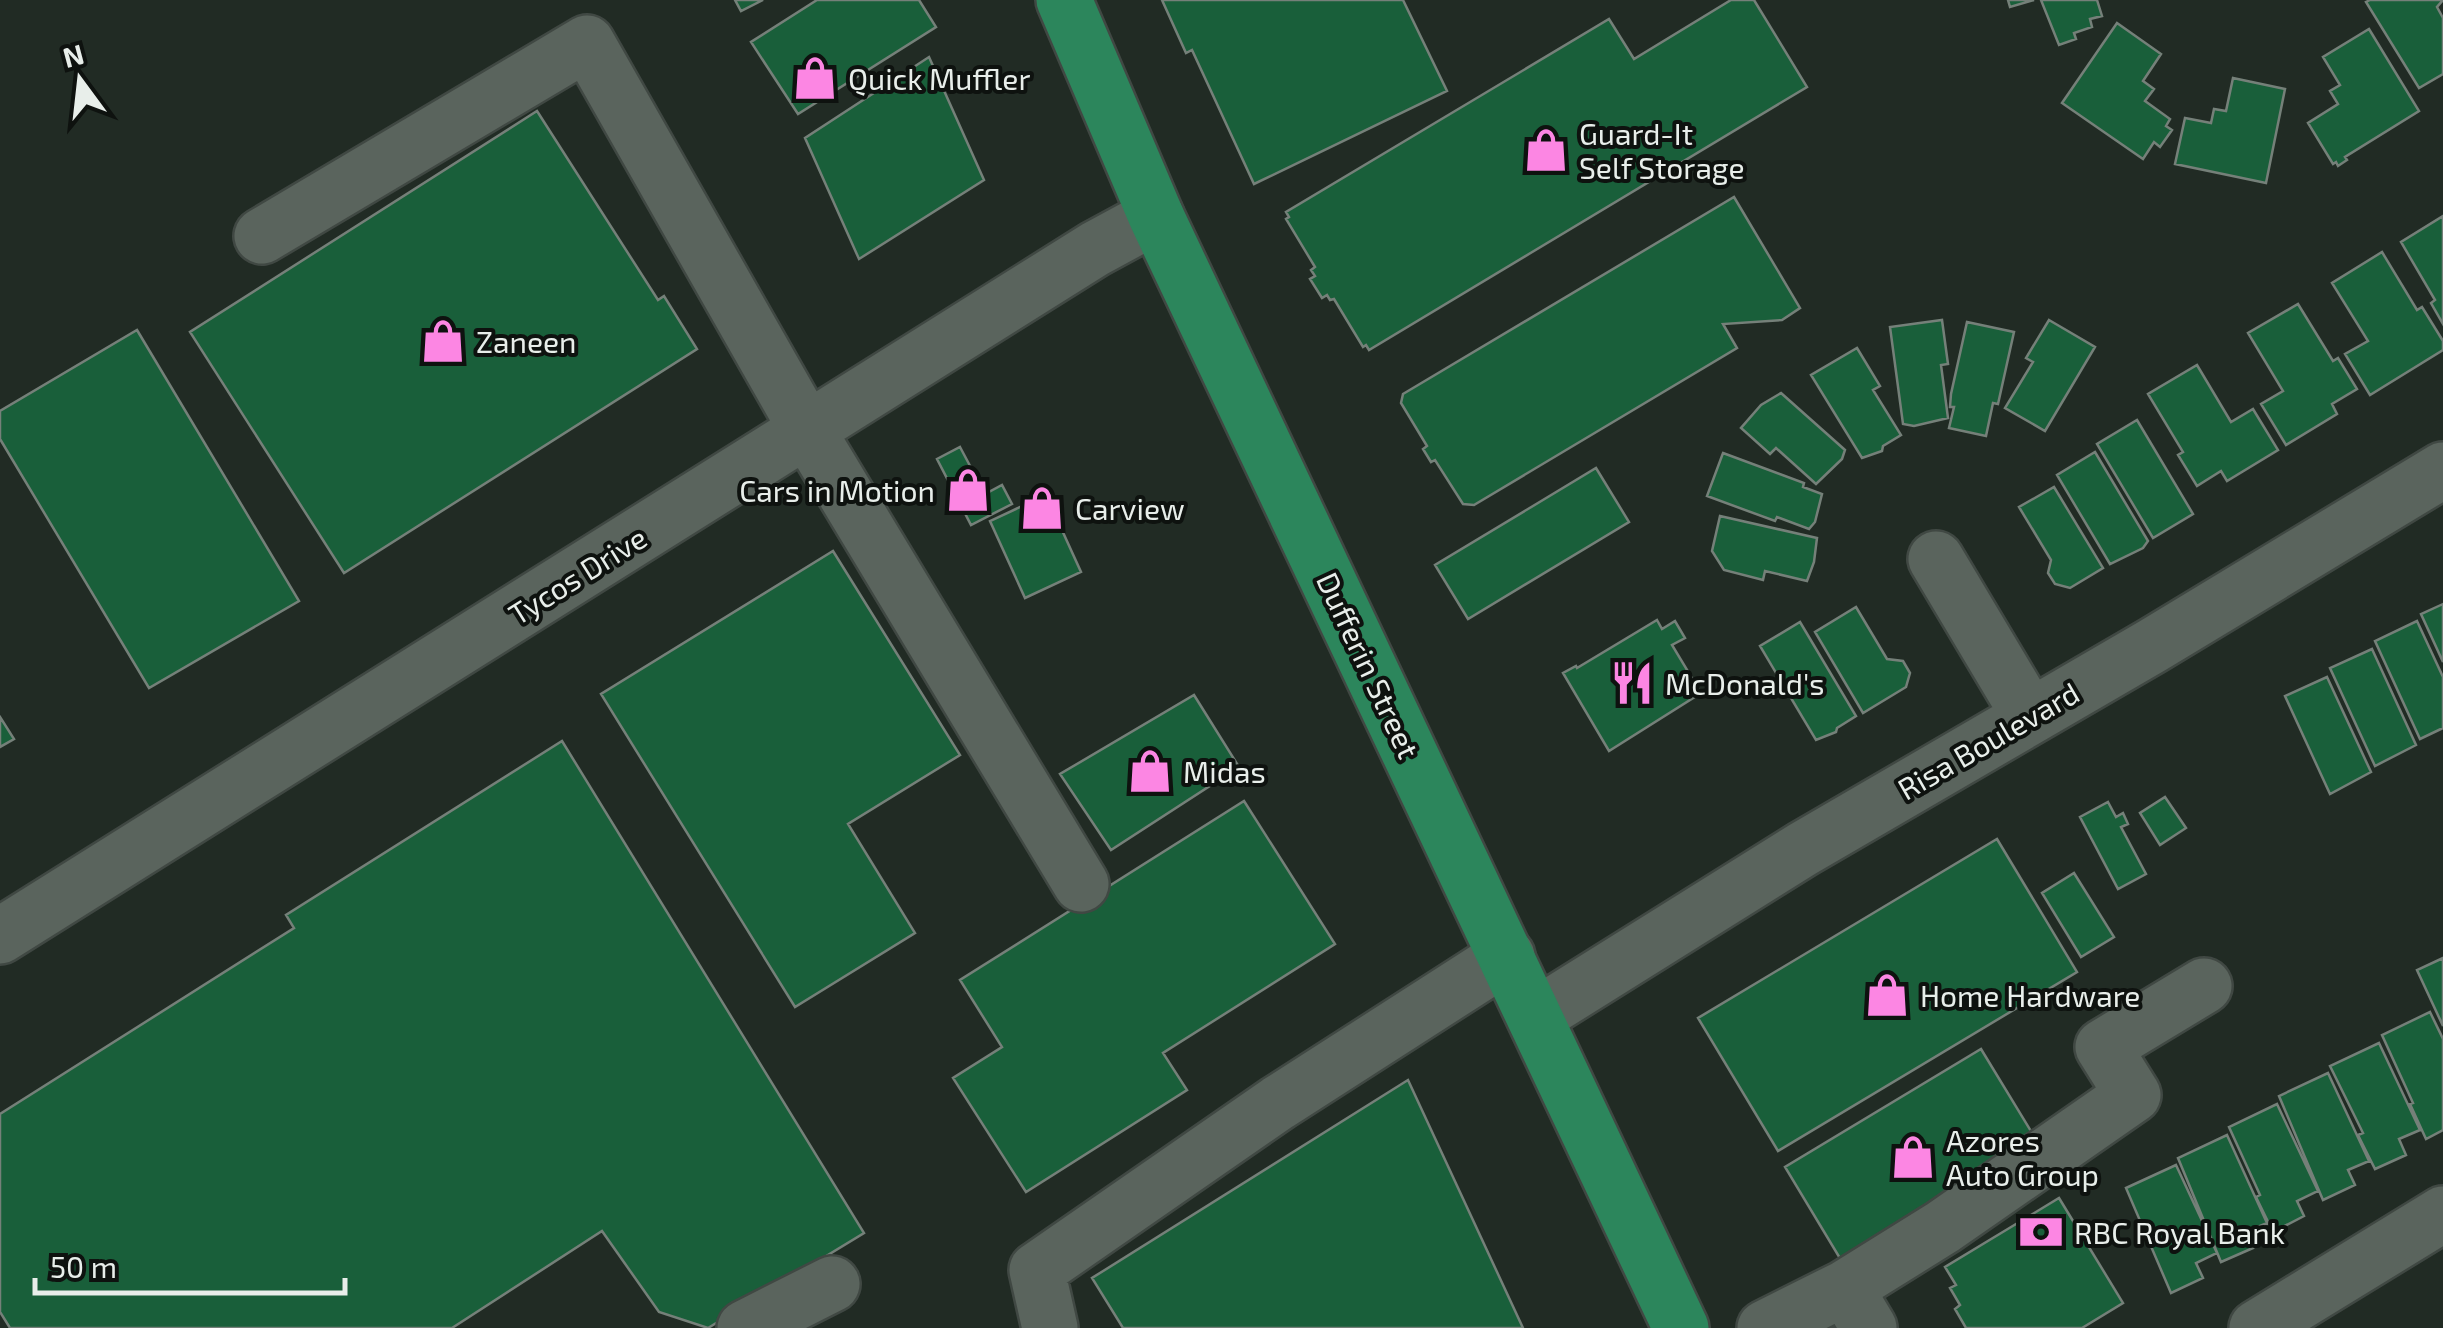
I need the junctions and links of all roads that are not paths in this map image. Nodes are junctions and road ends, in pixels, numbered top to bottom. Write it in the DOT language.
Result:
graph roads {
  1 [pos="1064,0"];
  2 [pos="1156,216"];
  3 [pos="262,236"];
  4 [pos="807,430"];
  5 [pos="2443,470"];
  6 [pos="1936,559"];
  7 [pos="2029,716"];
  8 [pos="1080,884"];
  9 [pos="0,936"];
  10 [pos="1508,956"];
  11 [pos="2204,986"];
  12 [pos="1536,1016"];
  13 [pos="2443,1214"];
  14 [pos="832,1284"];
  15 [pos="1857,1308"];
  16 [pos="745,1328"];
  17 [pos="1050,1328"];
  18 [pos="1681,1328"];
  19 [pos="1765,1328"];
  20 [pos="2257,1328"];
  1 -- 2 [label="main road, Dufferin Street"];
  2 -- 4 [label="street, Tycos Drive"];
  2 -- 10 [label="main road, Dufferin Street"];
  3 -- 4 [label="street"];
  4 -- 8 [label="street"];
  4 -- 9 [label="street, Tycos Drive"];
  5 -- 7 [label="street, Risa Boulevard"];
  6 -- 7 [label="street"];
  7 -- 12 [label="street, Risa Boulevard"];
  10 -- 12 [label="main road, Dufferin Street"];
  10 -- 17 [label="street"];
  11 -- 15 [label="street"];
  12 -- 18 [label="main road, Dufferin Street"];
  13 -- 20 [label="street"];
  14 -- 16 [label="street"];
  15 -- 19 [label="street"];
}
